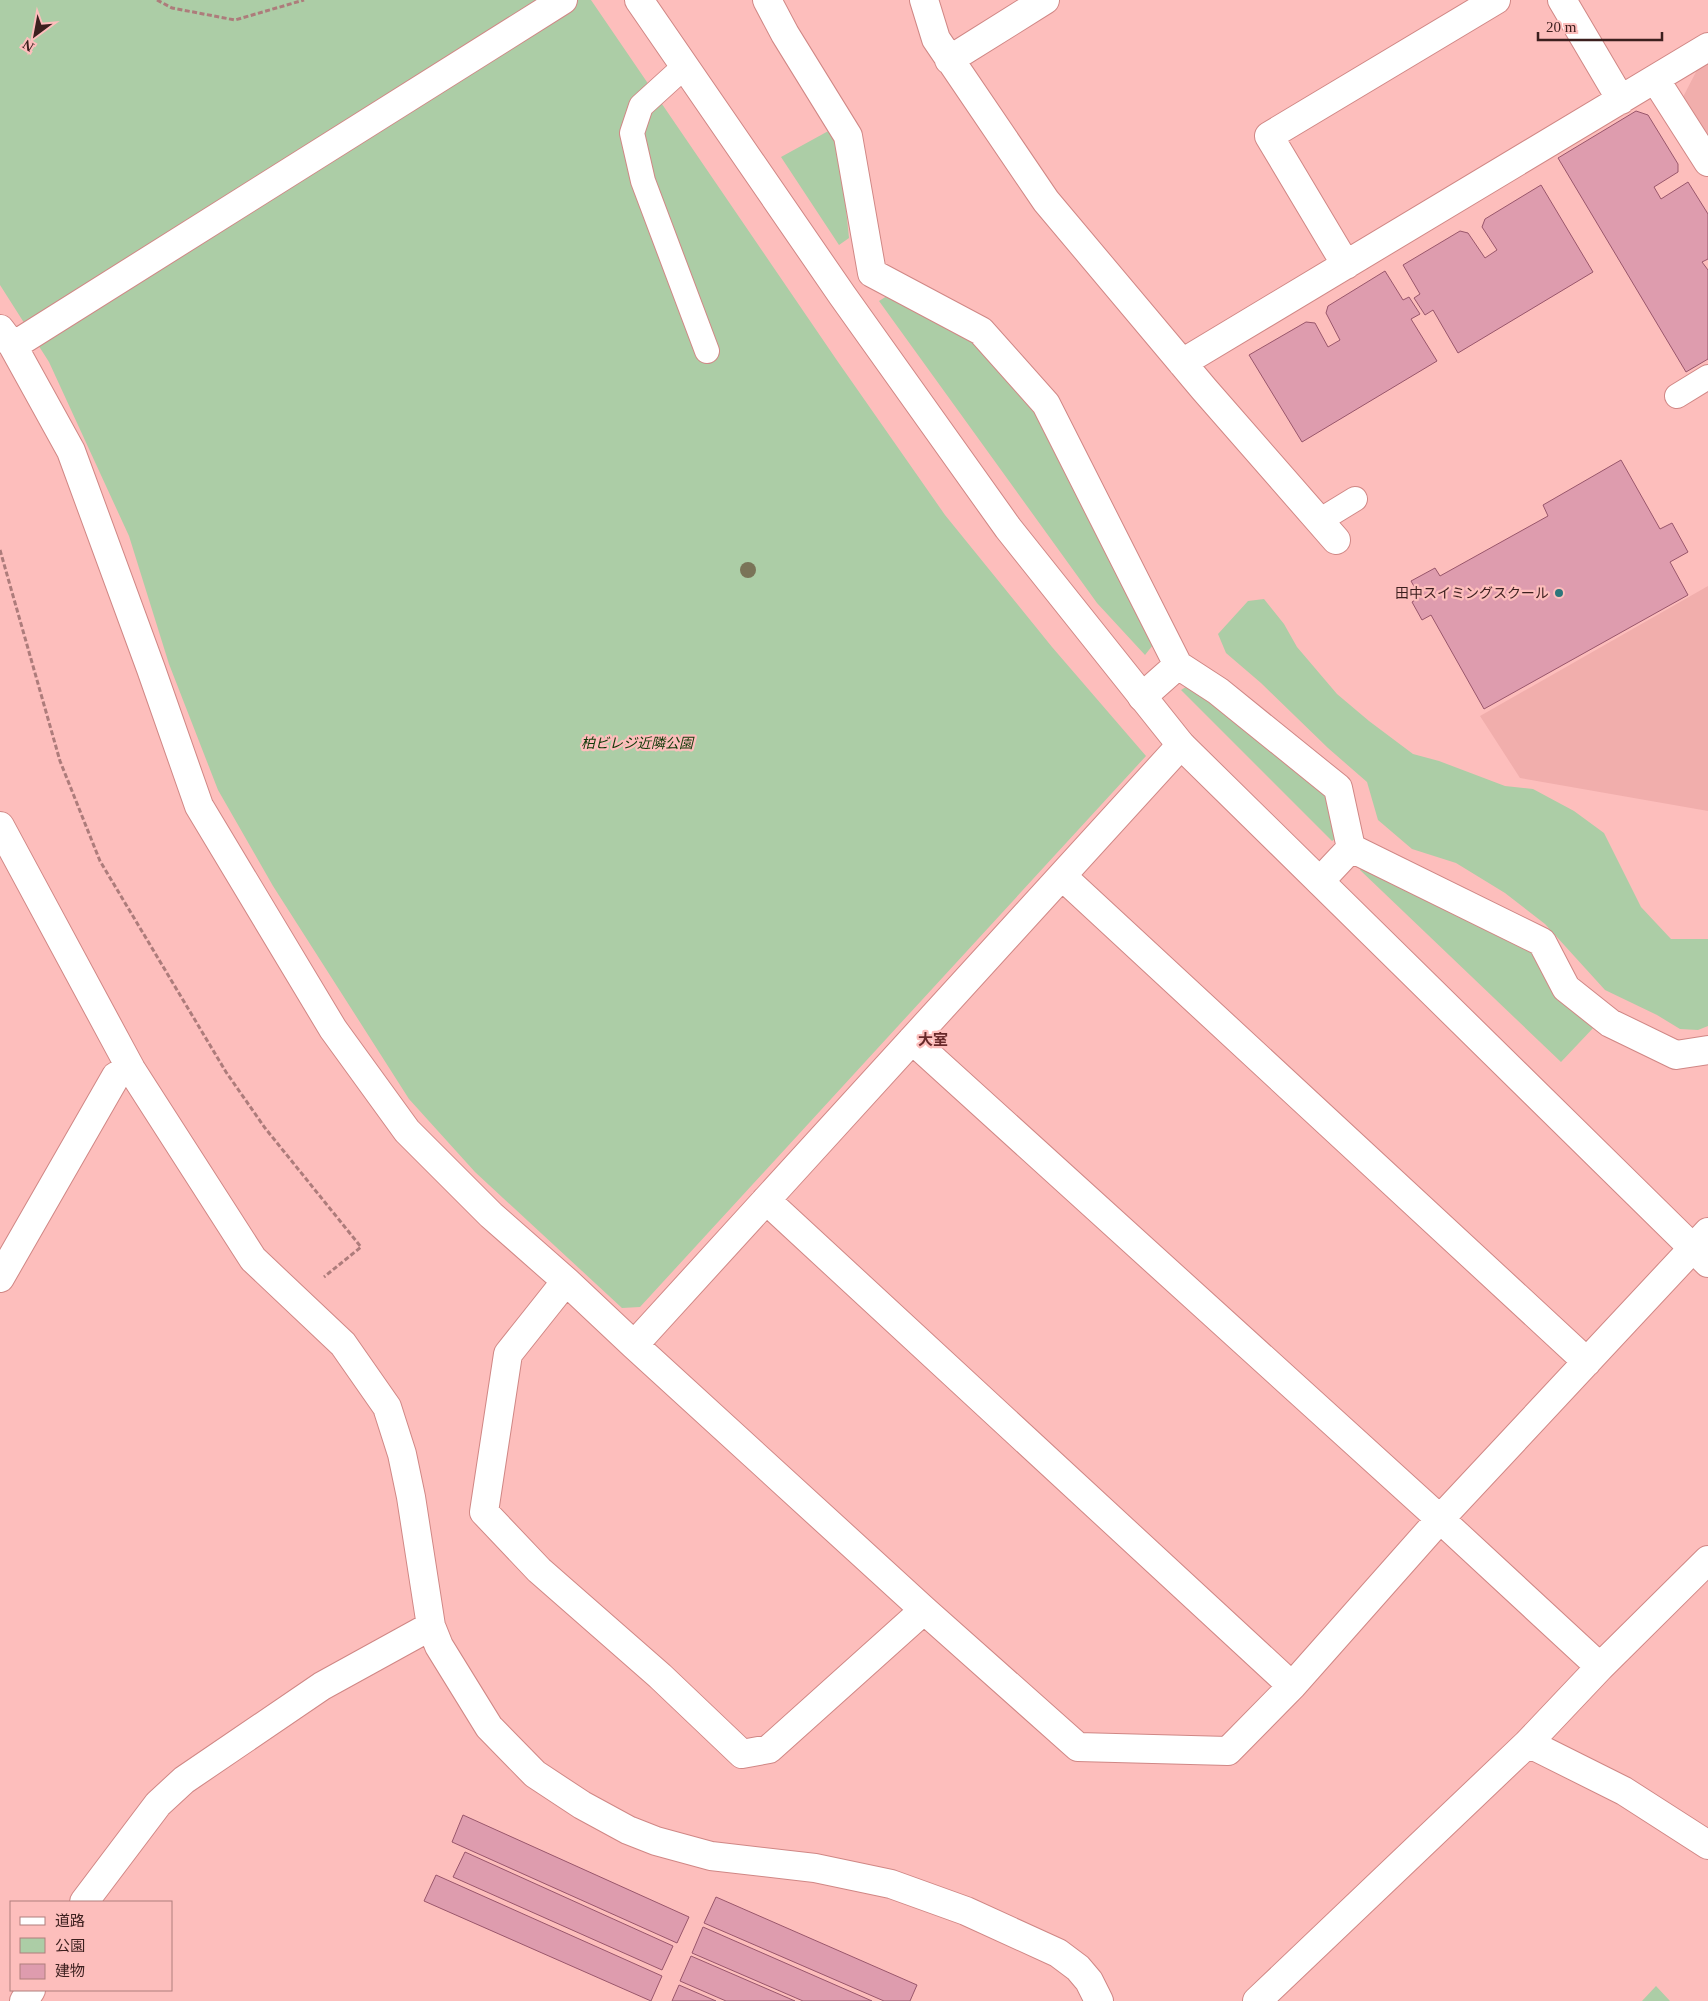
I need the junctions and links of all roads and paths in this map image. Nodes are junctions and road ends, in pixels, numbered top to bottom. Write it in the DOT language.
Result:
graph roads {
  1 [pos="157,0"];
  2 [pos="304,0"];
  3 [pos="563,0"];
  4 [pos="639,0"];
  5 [pos="767,0"];
  6 [pos="924,0"];
  7 [pos="1045,0"];
  8 [pos="1496,0"];
  9 [pos="1562,0"];
  10 [pos="1708,47"];
  11 [pos="949,60"];
  12 [pos="685,66"];
  13 [pos="1655,79"];
  14 [pos="1621,100"];
  15 [pos="1708,162"];
  16 [pos="1346,265"];
  17 [pos="872,273"];
  18 [pos="842,295"];
  19 [pos="6,337"];
  20 [pos="707,351"];
  21 [pos="1182,363"];
  22 [pos="1708,377"];
  23 [pos="1677,396"];
  24 [pos="1355,498"];
  25 [pos="1328,531"];
  26 [pos="0,550"];
  27 [pos="1178,665"];
  28 [pos="1142,697"];
  29 [pos="1181,745"];
  30 [pos="0,826"];
  31 [pos="1351,848"];
  32 [pos="8,860"];
  33 [pos="1062,876"];
  34 [pos="1320,881"];
  35 [pos="912,1040"];
  36 [pos="1708,1050"];
  37 [pos="131,1069"];
  38 [pos="766,1200"];
  39 [pos="1703,1248"];
  40 [pos="0,1278"];
  41 [pos="566,1281"];
  42 [pos="296,1300"];
  43 [pos="634,1345"];
  44 [pos="1587,1362"];
  45 [pos="1440,1519"];
  46 [pos="1708,1560"];
  47 [pos="924,1610"];
  48 [pos="430,1626"];
  49 [pos="1600,1667"];
  50 [pos="1292,1686"];
  51 [pos="1528,1743"];
  52 [pos="1708,1845"];
  53 [pos="85,1901"];
  54 [pos="1099,2001"];
  55 [pos="1257,2001"];
  1 -- 2 [label="path"];
  3 -- 19 [label="street"];
  4 -- 12 [label="street"];
  5 -- 17 [label="street"];
  6 -- 11 [label="street"];
  7 -- 11 [label="street"];
  8 -- 16 [label="street"];
  9 -- 14 [label="street"];
  10 -- 13 [label="street"];
  11 -- 21 [label="street"];
  12 -- 18 [label="street"];
  12 -- 20 [label="lane"];
  13 -- 14 [label="street"];
  13 -- 15 [label="street"];
  14 -- 16 [label="street"];
  16 -- 21 [label="street"];
  17 -- 18 [label="street"];
  17 -- 27 [label="street"];
  18 -- 28 [label="street"];
  19 -- 41 [label="street"];
  21 -- 25 [label="street"];
  22 -- 23 [label="lane"];
  24 -- 25 [label="lane"];
  26 -- 42 [label="path"];
  27 -- 28 [label="street"];
  27 -- 31 [label="street"];
  28 -- 29 [label="street"];
  29 -- 33 [label="street"];
  29 -- 34 [label="street"];
  30 -- 32 [label="street"];
  31 -- 34 [label="street"];
  31 -- 36 [label="street"];
  32 -- 37 [label="street"];
  33 -- 35 [label="street"];
  33 -- 44 [label="street"];
  34 -- 39 [label="street"];
  35 -- 38 [label="street"];
  35 -- 45 [label="street"];
  37 -- 40 [label="street"];
  37 -- 42 [label="street"];
  38 -- 43 [label="street"];
  38 -- 50 [label="street"];
  39 -- 44 [label="street"];
  41 -- 43 [label="street"];
  41 -- 47 [label="street"];
  42 -- 48 [label="street"];
  43 -- 47 [label="street"];
  44 -- 45 [label="street"];
  45 -- 49 [label="street"];
  45 -- 50 [label="street"];
  46 -- 49 [label="street"];
  47 -- 50 [label="street"];
  48 -- 53 [label="street"];
  48 -- 54 [label="street"];
  49 -- 51 [label="street"];
  51 -- 52 [label="street"];
  51 -- 55 [label="street"];
}
